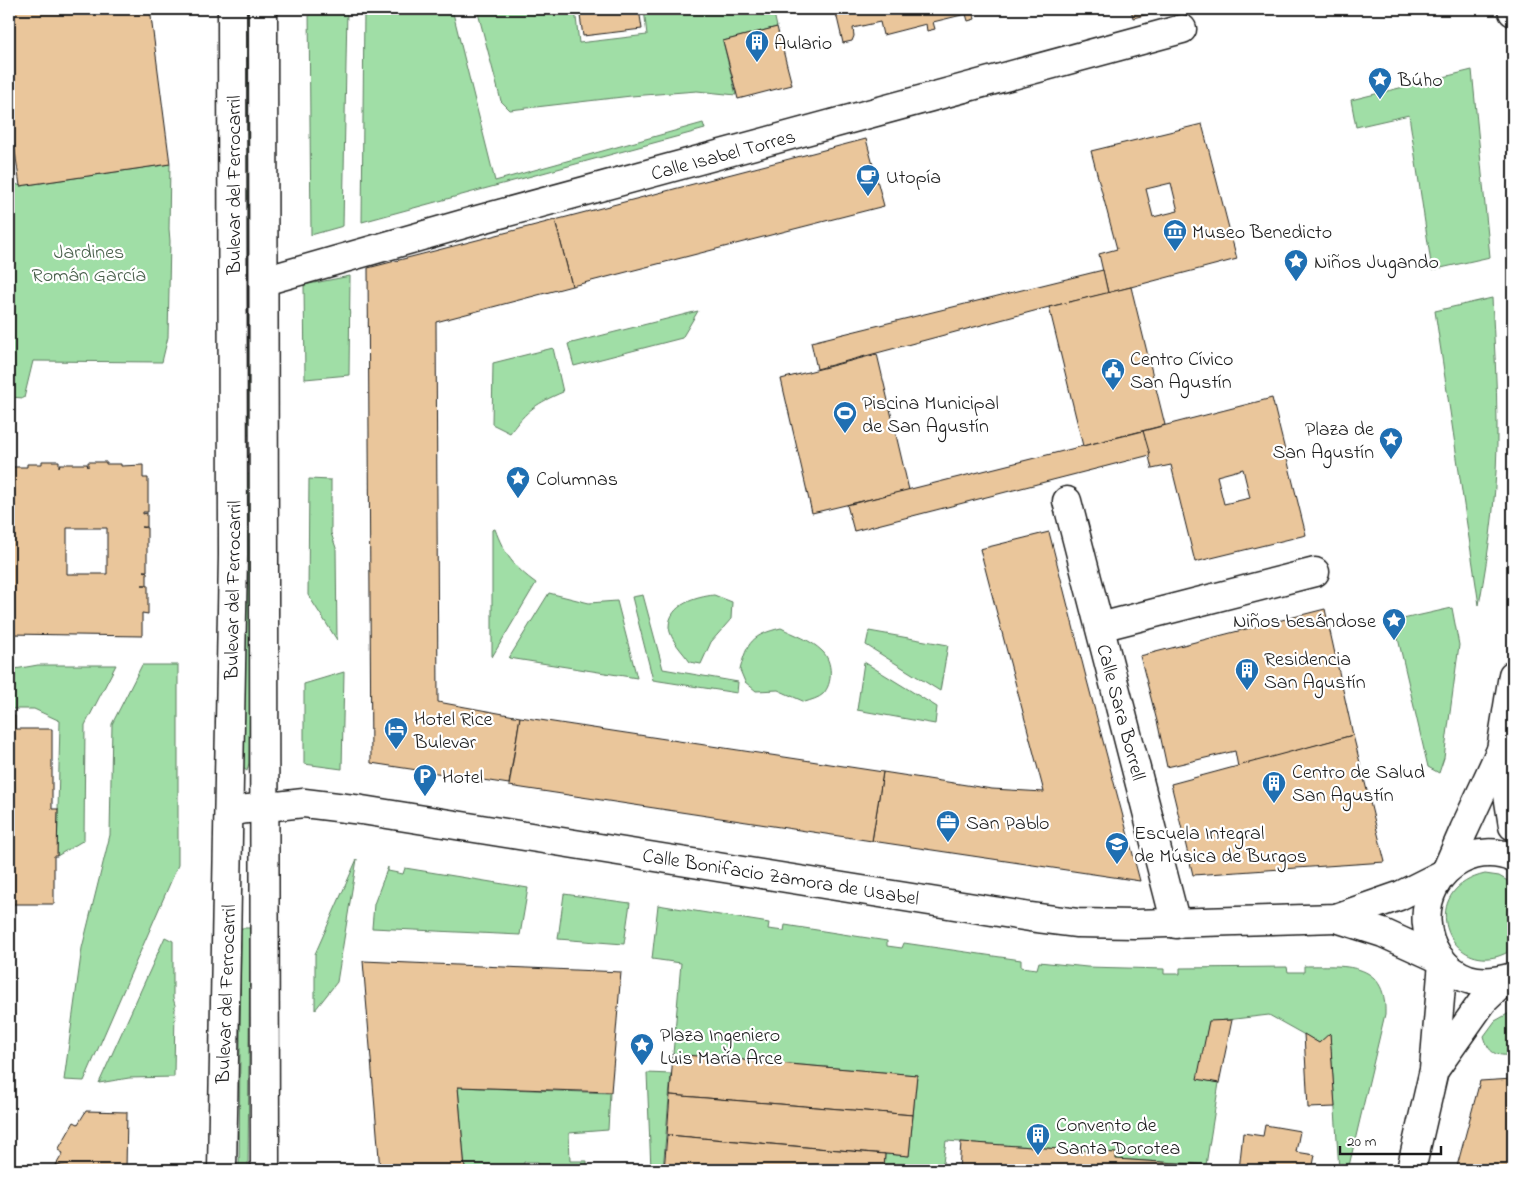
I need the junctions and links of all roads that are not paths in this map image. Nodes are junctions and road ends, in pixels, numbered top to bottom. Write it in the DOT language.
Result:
graph roads {
  1 [pos="232,9"];
  2 [pos="263,9"];
  3 [pos="1182,29"];
  4 [pos="264,281"];
  5 [pos="1067,501"];
  6 [pos="1315,572"];
  7 [pos="1100,627"];
  8 [pos="1513,675"];
  9 [pos="1507,757"];
  10 [pos="265,807"];
  11 [pos="229,811"];
  12 [pos="1513,826"];
  13 [pos="1513,858"];
  14 [pos="1444,872"];
  15 [pos="1336,918"];
  16 [pos="1176,924"];
  17 [pos="1442,961"];
  18 [pos="1509,978"];
  19 [pos="1434,1070"];
  20 [pos="222,1170"];
  21 [pos="265,1170"];
  22 [pos="1411,1170"];
  1 -- 11 [label="street, Bulevar del Ferrocarril"];
  2 -- 4 [label="street, Bulevar del Ferrocarril"];
  3 -- 4 [label="street, Calle Isabel Torres"];
  4 -- 10 [label="street, Bulevar del Ferrocarril"];
  5 -- 7 [label="street, Calle Sara Borrell"];
  6 -- 7 [label="street"];
  7 -- 16 [label="street, Calle Sara Borrell"];
  8 -- 9 [label="street"];
  9 -- 12 [label="street"];
  9 -- 14 [label="street"];
  10 -- 11 [label="street, Calle Bonifacio Zamora de Usabel"];
  10 -- 16 [label="street, Calle Bonifacio Zamora de Usabel"];
  10 -- 21 [label="street, Bulevar del Ferrocarril"];
  11 -- 20 [label="street, Bulevar del Ferrocarril"];
  13 -- 14 [label="street, Calle Bonifacio Zamora de Usabel"];
  14 -- 15 [label="street, Calle Bonifacio Zamora de Usabel"];
  14 -- 17 [label="street"];
  15 -- 16 [label="street, Calle Bonifacio Zamora de Usabel"];
  15 -- 17 [label="street, Calle Bonifacio Zamora de Usabel"];
  17 -- 18 [label="street, Calle Bonifacio Zamora de Usabel"];
  17 -- 19 [label="street"];
  18 -- 19 [label="street"];
  19 -- 22 [label="street"];
}
